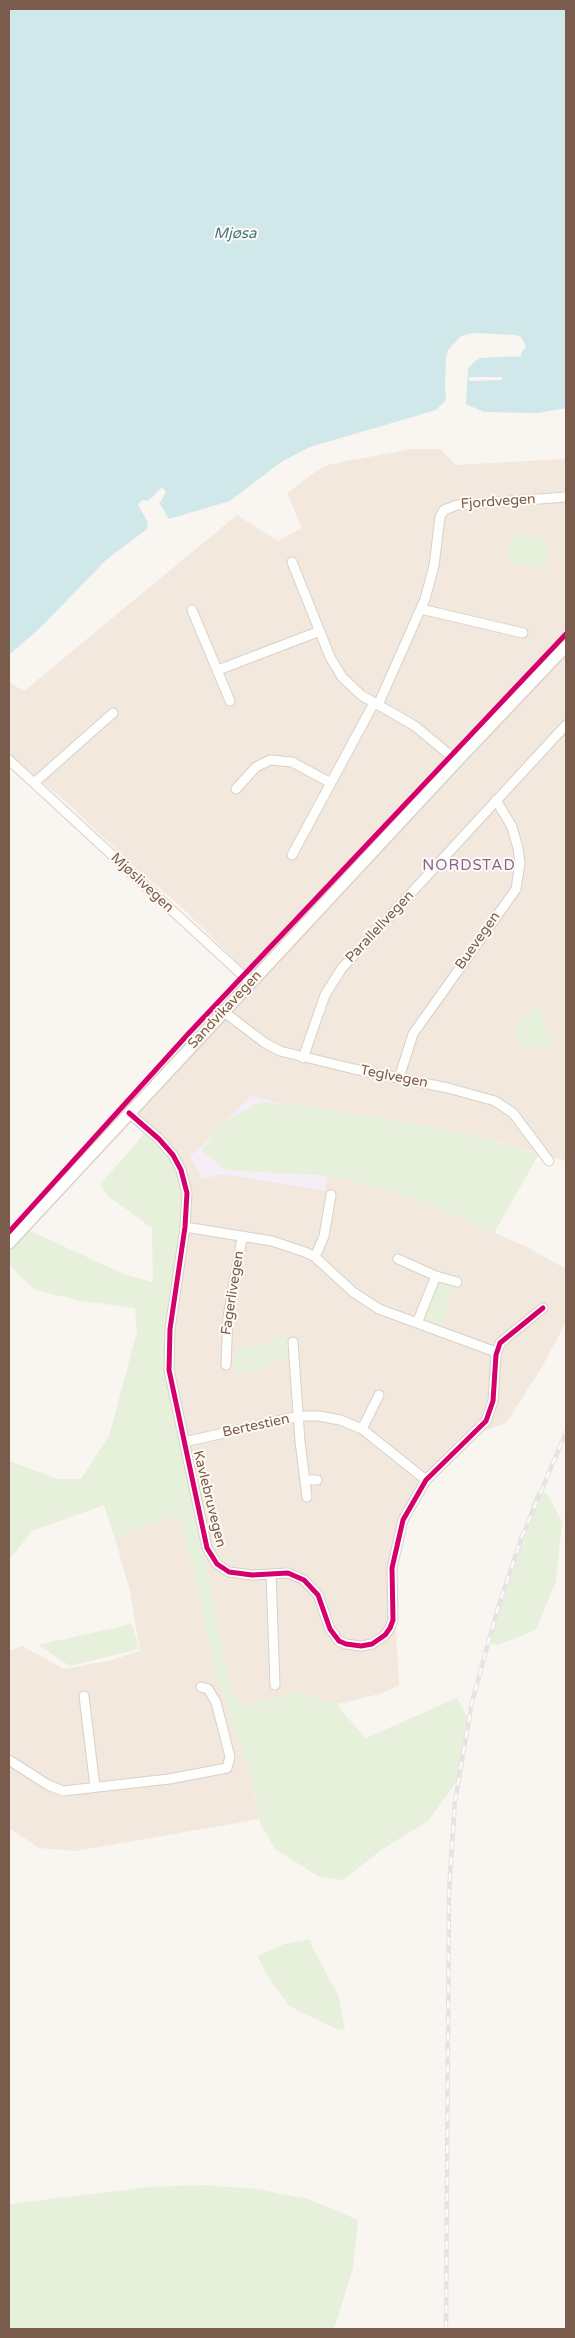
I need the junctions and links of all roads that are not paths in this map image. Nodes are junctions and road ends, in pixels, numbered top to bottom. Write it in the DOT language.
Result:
graph roads {
  1 [pos="566,498"];
  2 [pos="292,562"];
  3 [pos="421,609"];
  4 [pos="192,610"];
  5 [pos="320,631"];
  6 [pos="523,633"];
  7 [pos="566,646"];
  8 [pos="218,670"];
  9 [pos="230,702"];
  10 [pos="376,704"];
  11 [pos="113,712"];
  12 [pos="566,725"];
  13 [pos="9,760"];
  14 [pos="456,761"];
  15 [pos="34,783"];
  16 [pos="331,783"];
  17 [pos="236,789"];
  18 [pos="496,800"];
  19 [pos="292,856"];
  20 [pos="251,983"];
  21 [pos="224,1012"];
  22 [pos="303,1058"];
  23 [pos="399,1078"];
  24 [pos="129,1113"];
  25 [pos="548,1161"];
  26 [pos="331,1195"];
  27 [pos="185,1227"];
  28 [pos="242,1238"];
  29 [pos="9,1243"];
  30 [pos="316,1257"];
  31 [pos="398,1260"];
  32 [pos="436,1276"];
  33 [pos="457,1282"];
  34 [pos="544,1308"];
  35 [pos="417,1323"];
  36 [pos="293,1342"];
  37 [pos="496,1352"];
  38 [pos="226,1365"];
  39 [pos="379,1395"];
  40 [pos="299,1416"];
  41 [pos="362,1429"];
  42 [pos="184,1442"];
  43 [pos="305,1480"];
  44 [pos="317,1480"];
  45 [pos="426,1480"];
  46 [pos="307,1497"];
  47 [pos="271,1574"];
  48 [pos="275,1685"];
  49 [pos="202,1688"];
  50 [pos="84,1696"];
  51 [pos="9,1760"];
  52 [pos="95,1788"];
  1 -- 3 [label="street, Fjordvegen"];
  2 -- 5 [label="street"];
  3 -- 6 [label="street"];
  3 -- 10 [label="street, Fjordvegen"];
  4 -- 8 [label="street"];
  5 -- 8 [label="street"];
  5 -- 10 [label="street"];
  7 -- 14 [label="main road, Sandvikavegen"];
  8 -- 9 [label="street"];
  10 -- 14 [label="street"];
  10 -- 16 [label="street, Fjordvegen"];
  11 -- 15 [label="street"];
  12 -- 18 [label="street, Parallellvegen"];
  13 -- 15 [label="street, Mjøslivegen"];
  14 -- 20 [label="main road, Sandvikavegen"];
  15 -- 20 [label="street, Mjøslivegen"];
  16 -- 17 [label="street"];
  16 -- 19 [label="street, Fjordvegen"];
  18 -- 22 [label="street, Parallellvegen"];
  18 -- 23 [label="street, Buevegen"];
  20 -- 21 [label="main road, Sandvikavegen"];
  21 -- 22 [label="street, Teglvegen"];
  21 -- 24 [label="main road, Sandvikavegen"];
  22 -- 23 [label="street, Teglvegen"];
  23 -- 25 [label="street, Teglvegen"];
  24 -- 27 [label="street, Kavlebruvegen"];
  24 -- 29 [label="main road, Sandvikavegen"];
  26 -- 30 [label="street"];
  27 -- 28 [label="street, Fagerlivegen"];
  27 -- 42 [label="street, Kavlebruvegen"];
  28 -- 30 [label="street, Fagerlivegen"];
  28 -- 38 [label="street, Fagerlivegen"];
  30 -- 35 [label="street, Fagerlivegen"];
  31 -- 32 [label="street"];
  32 -- 33 [label="street"];
  32 -- 35 [label="street"];
  34 -- 37 [label="street"];
  35 -- 37 [label="street, Fagerlivegen"];
  36 -- 40 [label="street, Bertestien"];
  37 -- 45 [label="street, Kavlebruvegen"];
  39 -- 41 [label="street"];
  40 -- 41 [label="street, Bertestien"];
  40 -- 42 [label="street, Bertestien"];
  40 -- 43 [label="street, Bertestien"];
  41 -- 45 [label="street, Bertestien"];
  42 -- 47 [label="street, Kavlebruvegen"];
  43 -- 44 [label="street"];
  43 -- 46 [label="street, Bertestien"];
  45 -- 47 [label="street, Kavlebruvegen"];
  47 -- 48 [label="street"];
  49 -- 52 [label="street"];
  50 -- 52 [label="street"];
  51 -- 52 [label="street"];
}
